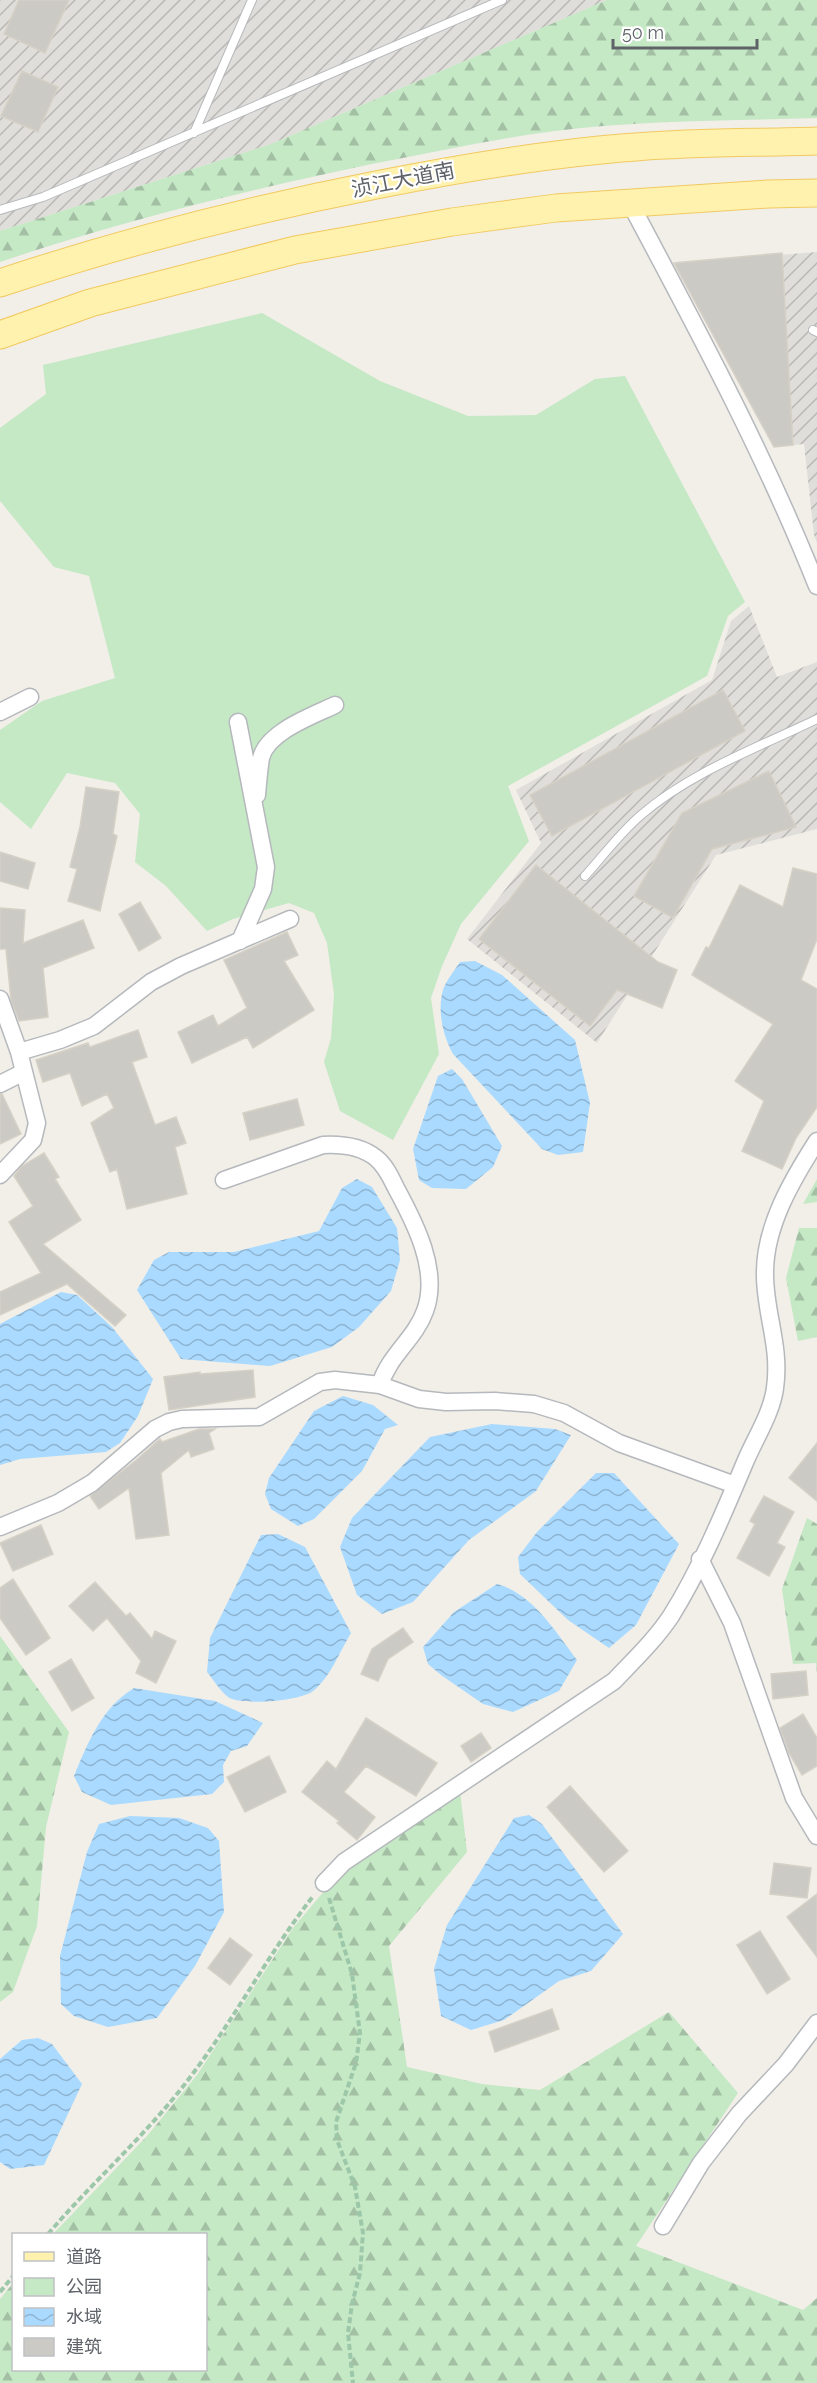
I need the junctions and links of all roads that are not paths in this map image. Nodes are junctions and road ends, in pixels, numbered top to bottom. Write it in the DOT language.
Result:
graph roads {
  1 [pos="252,0"];
  2 [pos="502,0"];
  3 [pos="194,133"];
  4 [pos="817,141"];
  5 [pos="817,193"];
  6 [pos="630,203"];
  7 [pos="0,210"];
  8 [pos="0,283"];
  9 [pos="0,334"];
  10 [pos="817,586"];
  11 [pos="30,697"];
  12 [pos="335,705"];
  13 [pos="0,712"];
  14 [pos="817,719"];
  15 [pos="238,722"];
  16 [pos="255,814"];
  17 [pos="585,876"];
  18 [pos="290,919"];
  19 [pos="240,940"];
  20 [pos="0,999"];
  21 [pos="19,1052"];
  22 [pos="24,1072"];
  23 [pos="0,1084"];
  24 [pos="817,1141"];
  25 [pos="0,1175"];
  26 [pos="224,1180"];
  27 [pos="380,1385"];
  28 [pos="735,1485"];
  29 [pos="0,1527"];
  30 [pos="700,1559"];
  31 [pos="817,1836"];
  32 [pos="324,1882"];
  33 [pos="817,2023"];
  34 [pos="663,2226"];
  1 -- 3 [label="lane"];
  2 -- 3 [label="lane"];
  3 -- 7 [label="lane"];
  4 -- 8 [label="main road, 浈江大道南"];
  5 -- 6 [label="main road"];
  6 -- 9 [label="main road"];
  6 -- 10 [label="street"];
  11 -- 13 [label="street"];
  12 -- 16 [label="street"];
  14 -- 17 [label="lane"];
  15 -- 16 [label="street"];
  16 -- 19 [label="street"];
  18 -- 19 [label="street"];
  19 -- 21 [label="street"];
  20 -- 21 [label="street"];
  21 -- 22 [label="street"];
  22 -- 23 [label="street"];
  22 -- 25 [label="street"];
  24 -- 28 [label="street"];
  26 -- 27 [label="street"];
  27 -- 28 [label="street"];
  27 -- 29 [label="street"];
  28 -- 30 [label="street"];
  30 -- 31 [label="street"];
  30 -- 32 [label="street"];
  33 -- 34 [label="street"];
}
